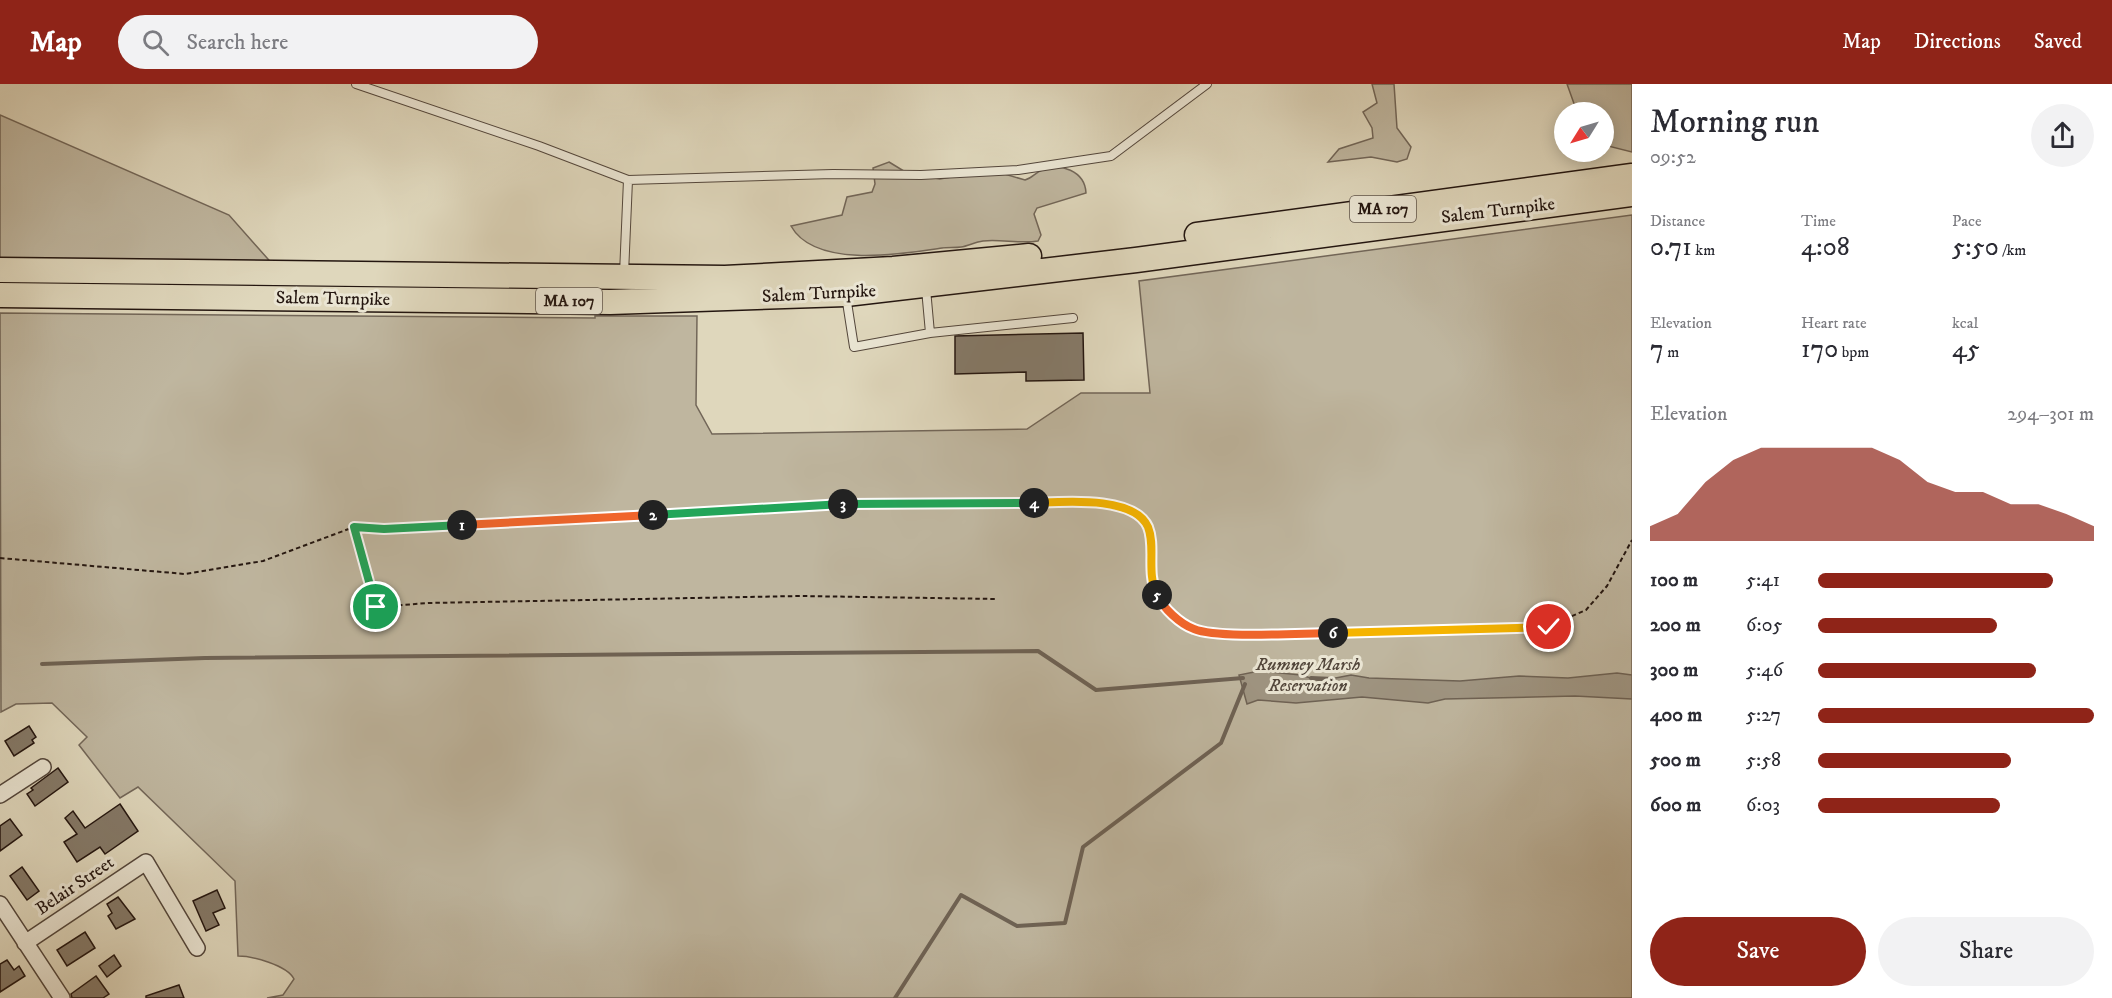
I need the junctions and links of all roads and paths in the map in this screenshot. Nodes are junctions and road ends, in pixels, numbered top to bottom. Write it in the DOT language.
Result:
graph roads {
  1 [pos="356,84"];
  2 [pos="1207,84"];
  3 [pos="1632,176"];
  4 [pos="628,180"];
  5 [pos="1632,194"];
  6 [pos="0,270"];
  7 [pos="624,276"];
  8 [pos="926,286"];
  9 [pos="846,294"];
  10 [pos="0,295"];
  11 [pos="1073,318"];
  12 [pos="930,333"];
  13 [pos="354,527"];
  14 [pos="1632,540"];
  15 [pos="0,558"];
  16 [pos="997,599"];
  17 [pos="43,766"];
  18 [pos="0,795"];
  19 [pos="0,903"];
  20 [pos="26,943"];
  21 [pos="197,948"];
  22 [pos="62,998"];
  1 -- 4 [label="lane"];
  2 -- 4 [label="lane"];
  3 -- 7 [label="main road, Salem Turnpike / MA 107"];
  4 -- 7 [label="lane"];
  5 -- 8 [label="main road, Salem Turnpike / MA 107"];
  6 -- 7 [label="main road, Salem Turnpike / MA 107"];
  8 -- 9 [label="main road, Salem Turnpike / MA 107"];
  8 -- 12 [label="lane"];
  9 -- 10 [label="main road, Salem Turnpike / MA 107"];
  9 -- 12 [label="lane"];
  11 -- 12 [label="lane"];
  13 -- 14 [label="path"];
  13 -- 15 [label="path"];
  13 -- 16 [label="path"];
  17 -- 18 [label="street"];
  19 -- 20 [label="street"];
  20 -- 21 [label="street, Belair Street"];
  20 -- 22 [label="street"];
}
